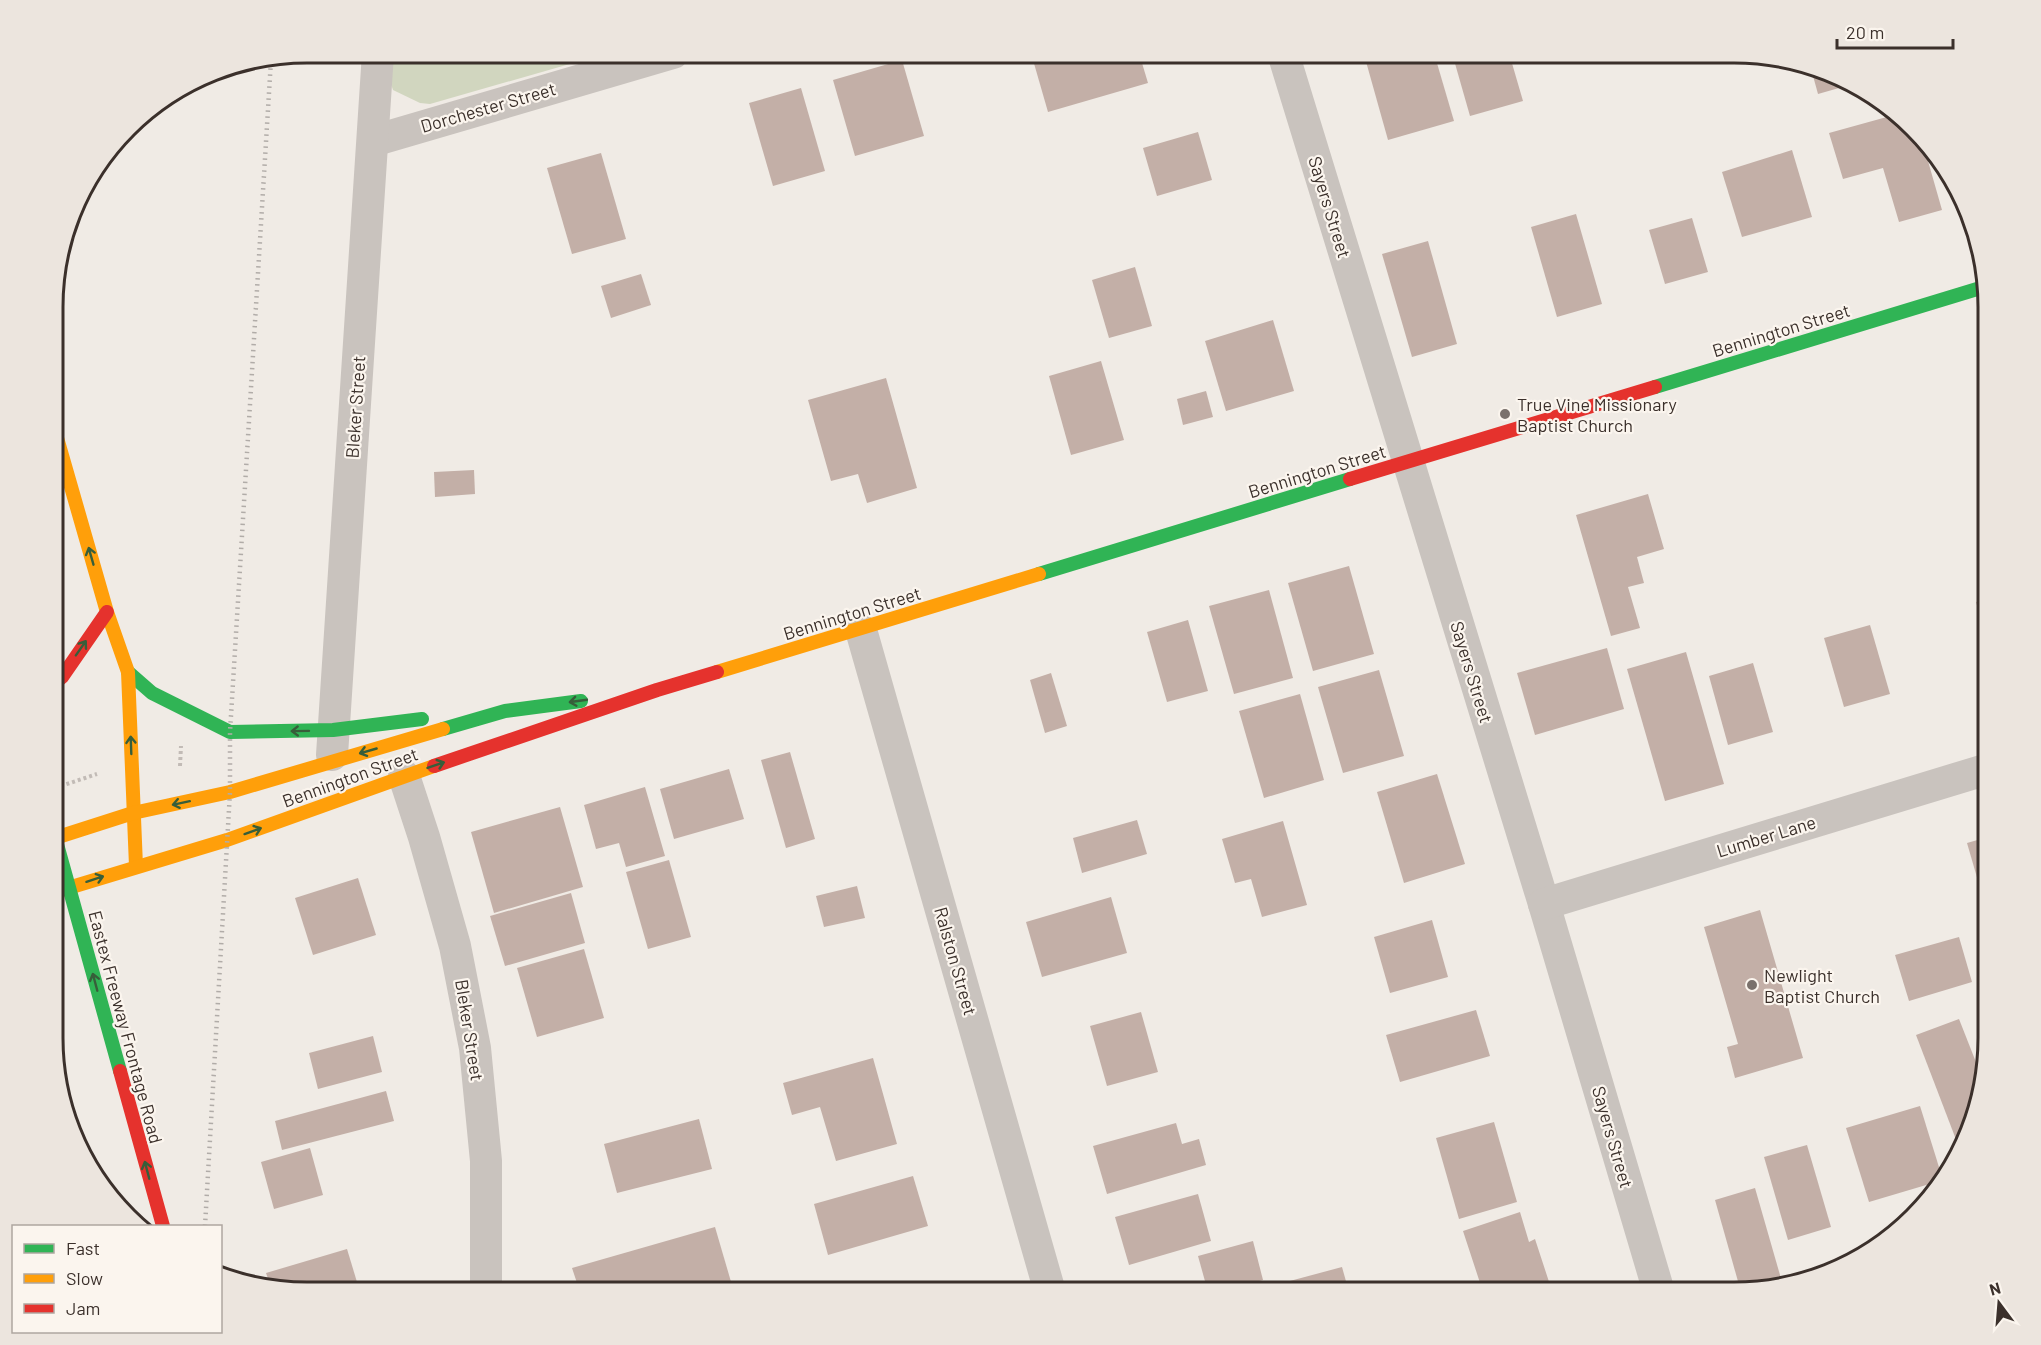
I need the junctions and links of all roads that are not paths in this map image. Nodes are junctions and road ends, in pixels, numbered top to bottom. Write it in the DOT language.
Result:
graph roads {
  1 [pos="377,63"];
  2 [pos="636,63"];
  3 [pos="1286,63"];
  4 [pos="373,141"];
  5 [pos="1977,289"];
  6 [pos="63,459"];
  7 [pos="1407,462"];
  8 [pos="106,612"];
  9 [pos="861,630"];
  10 [pos="128,672"];
  11 [pos="63,676"];
  12 [pos="657,690"];
  13 [pos="505,711"];
  14 [pos="333,730"];
  15 [pos="331,762"];
  16 [pos="1978,772"];
  17 [pos="404,776"];
  18 [pos="133,813"];
  19 [pos="63,835"];
  20 [pos="63,866"];
  21 [pos="136,866"];
  22 [pos="63,889"];
  23 [pos="1544,904"];
  24 [pos="162,1225"];
  25 [pos="486,1282"];
  26 [pos="1047,1282"];
  27 [pos="1656,1282"];
  1 -- 4 [label="street, Bleker Street"];
  2 -- 4 [label="street, Dorchester Street"];
  3 -- 7 [label="street, Sayers Street"];
  4 -- 14 [label="street, Bleker Street"];
  5 -- 7 [label="street, Bennington Street"];
  8 -- 6 [label="street, one-way"];
  7 -- 9 [label="street, Bennington Street"];
  7 -- 23 [label="street, Sayers Street"];
  8 -- 10 [label="street"];
  11 -- 8 [label="street, one-way"];
  9 -- 12 [label="street, Bennington Street"];
  9 -- 26 [label="street, Ralston Street"];
  14 -- 10 [label="street, one-way"];
  18 -- 10 [label="street, one-way"];
  12 -- 13 [label="street, Bennington Street, one-way"];
  17 -- 12 [label="street, Bennington Street, one-way"];
  13 -- 14 [label="street"];
  13 -- 15 [label="street, Bennington Street, one-way"];
  14 -- 15 [label="street, Bleker Street"];
  15 -- 18 [label="street, Bennington Street, one-way"];
  16 -- 23 [label="street, Lumber Lane"];
  21 -- 17 [label="street, Bennington Street, one-way"];
  17 -- 25 [label="street, Bleker Street"];
  18 -- 19 [label="street, Bennington Street"];
  18 -- 21 [label="street"];
  24 -- 20 [label="street, Eastex Freeway Frontage Road, one-way, bridge"];
  22 -- 21 [label="street, Bennington Street, one-way"];
  23 -- 27 [label="street, Sayers Street"];
}
